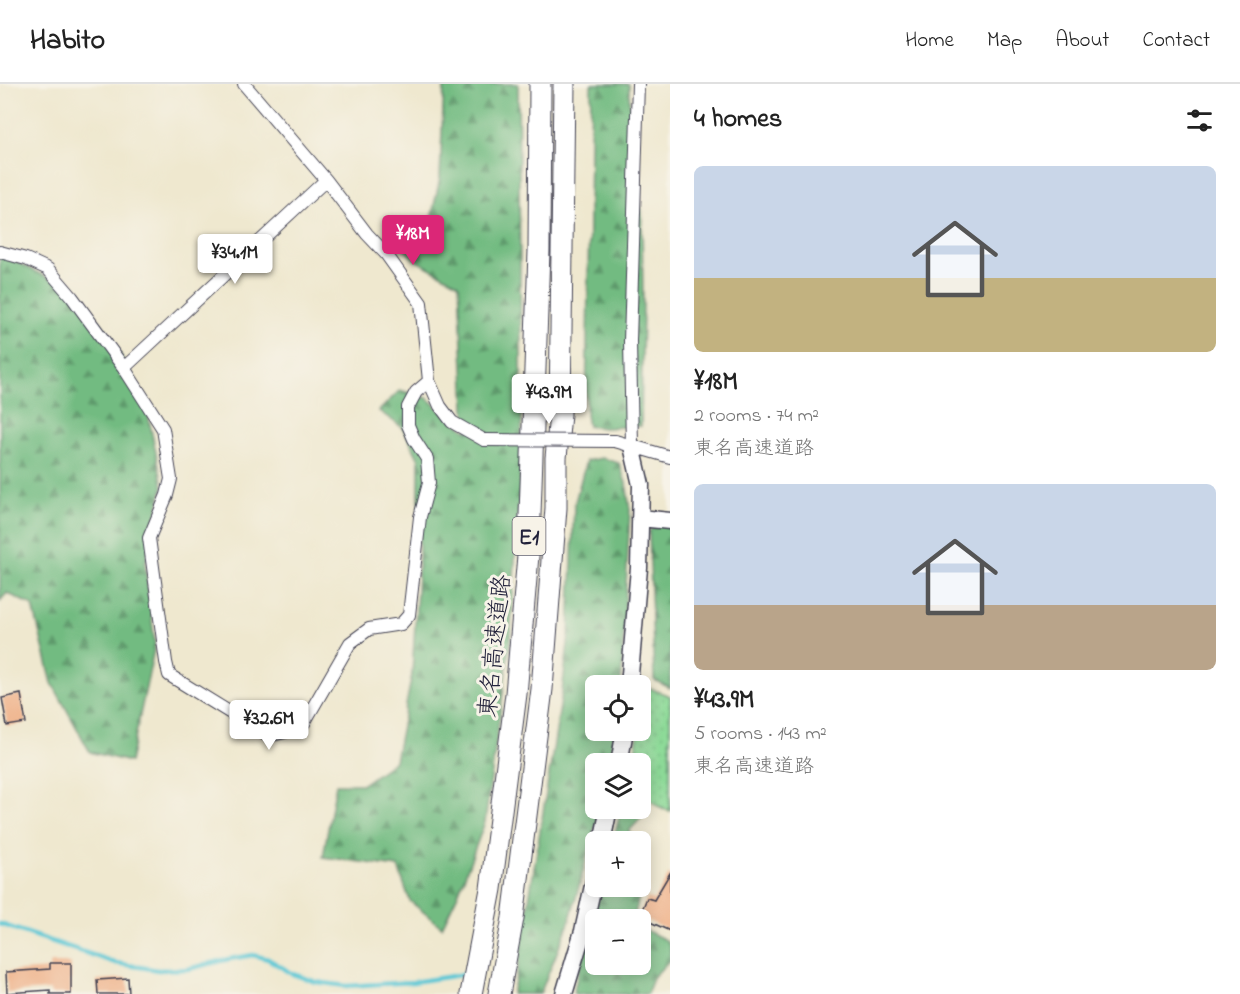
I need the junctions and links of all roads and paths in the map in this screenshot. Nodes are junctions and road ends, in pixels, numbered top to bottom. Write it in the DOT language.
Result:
graph roads {
  1 [pos="244,84"];
  2 [pos="540,84"];
  3 [pos="564,84"];
  4 [pos="638,84"];
  5 [pos="326,180"];
  6 [pos="0,252"];
  7 [pos="124,368"];
  8 [pos="429,381"];
  9 [pos="633,446"];
  10 [pos="670,457"];
  11 [pos="640,518"];
  12 [pos="670,521"];
  13 [pos="630,675"];
  14 [pos="590,897"];
  15 [pos="500,988"];
  16 [pos="472,990"];
  17 [pos="564,994"];
  1 -- 5 [label="street"];
  2 -- 16 [label="highway, 東名高速道路 / E1"];
  3 -- 15 [label="highway, 東名高速道路 / E1"];
  4 -- 9 [label="street"];
  5 -- 7 [label="street"];
  5 -- 8 [label="street"];
  6 -- 7 [label="street"];
  7 -- 8 [label="street"];
  8 -- 9 [label="street, bridge"];
  9 -- 10 [label="street"];
  9 -- 11 [label="street"];
  11 -- 12 [label="street"];
  11 -- 13 [label="street"];
  14 -- 17 [label="street"];
}
